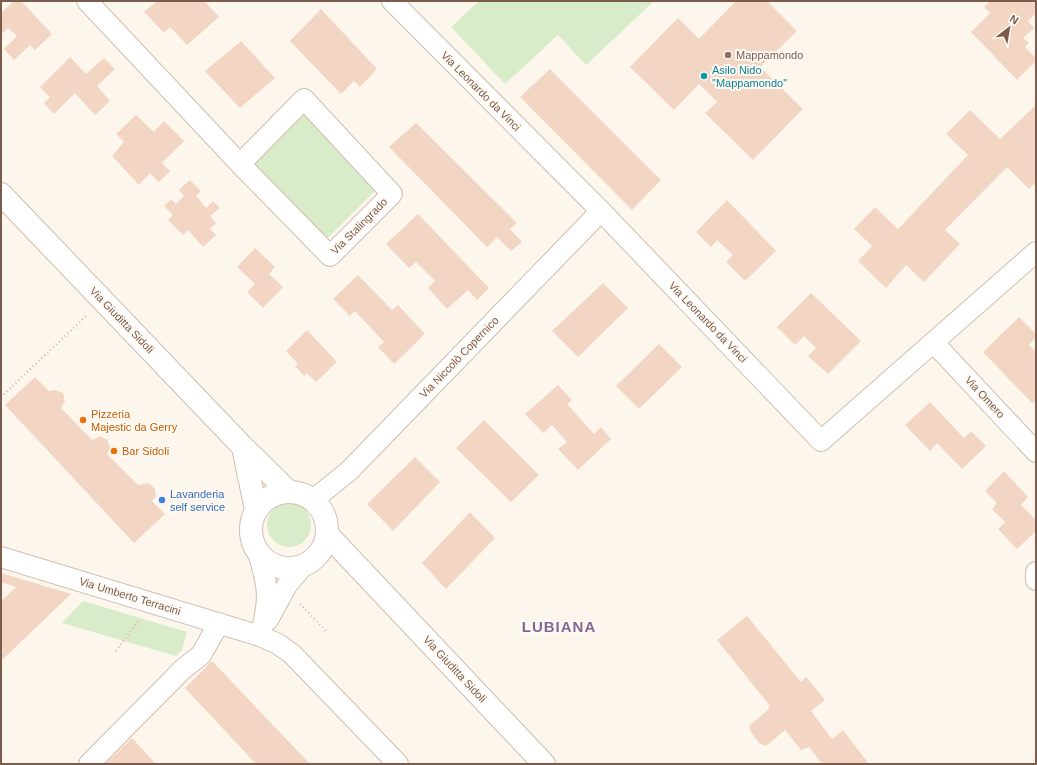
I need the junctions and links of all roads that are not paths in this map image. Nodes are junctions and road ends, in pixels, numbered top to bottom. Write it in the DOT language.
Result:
graph roads {
  1 [pos="88,1"];
  2 [pos="392,1"];
  3 [pos="240,164"];
  4 [pos="1,194"];
  5 [pos="601,211"];
  6 [pos="1036,252"];
  7 [pos="933,342"];
  8 [pos="243,447"];
  9 [pos="1036,452"];
  10 [pos="288,492"];
  11 [pos="313,500"];
  12 [pos="256,510"];
  13 [pos="327,534"];
  14 [pos="258,553"];
  15 [pos="1,557"];
  16 [pos="310,561"];
  17 [pos="1036,572"];
  18 [pos="366,574"];
  19 [pos="1036,580"];
  20 [pos="219,623"];
  21 [pos="260,636"];
  22 [pos="538,762"];
  23 [pos="89,764"];
  24 [pos="398,764"];
  1 -- 3 [label="street, Via Stalingrado"];
  2 -- 5 [label="street, Via Leonardo da Vinci"];
  3 -- 3 [label="street, Via Stalingrado"];
  4 -- 8 [label="street, Via Giuditta Sidoli"];
  5 -- 7 [label="street, Via Leonardo da Vinci"];
  5 -- 11 [label="street, Via Niccolò Copernico"];
  6 -- 7 [label="street, Via Leonardo da Vinci"];
  7 -- 9 [label="street, Via Omero"];
  8 -- 10 [label="street, Via Giuditta Sidoli"];
  8 -- 12 [label="street"];
  10 -- 11 [label="street"];
  10 -- 12 [label="street"];
  11 -- 13 [label="street"];
  12 -- 14 [label="street"];
  13 -- 16 [label="street"];
  13 -- 18 [label="street, Via Giuditta Sidoli"];
  14 -- 16 [label="street, Via Giuditta Sidoli"];
  14 -- 21 [label="street"];
  15 -- 20 [label="street, Via Umberto Terracini"];
  16 -- 18 [label="street, Via Giuditta Sidoli"];
  16 -- 21 [label="street"];
  17 -- 19 [label="street"];
  18 -- 22 [label="street, Via Giuditta Sidoli"];
  20 -- 21 [label="street, Via Umberto Terracini"];
  20 -- 23 [label="street"];
  21 -- 24 [label="street"];
}
